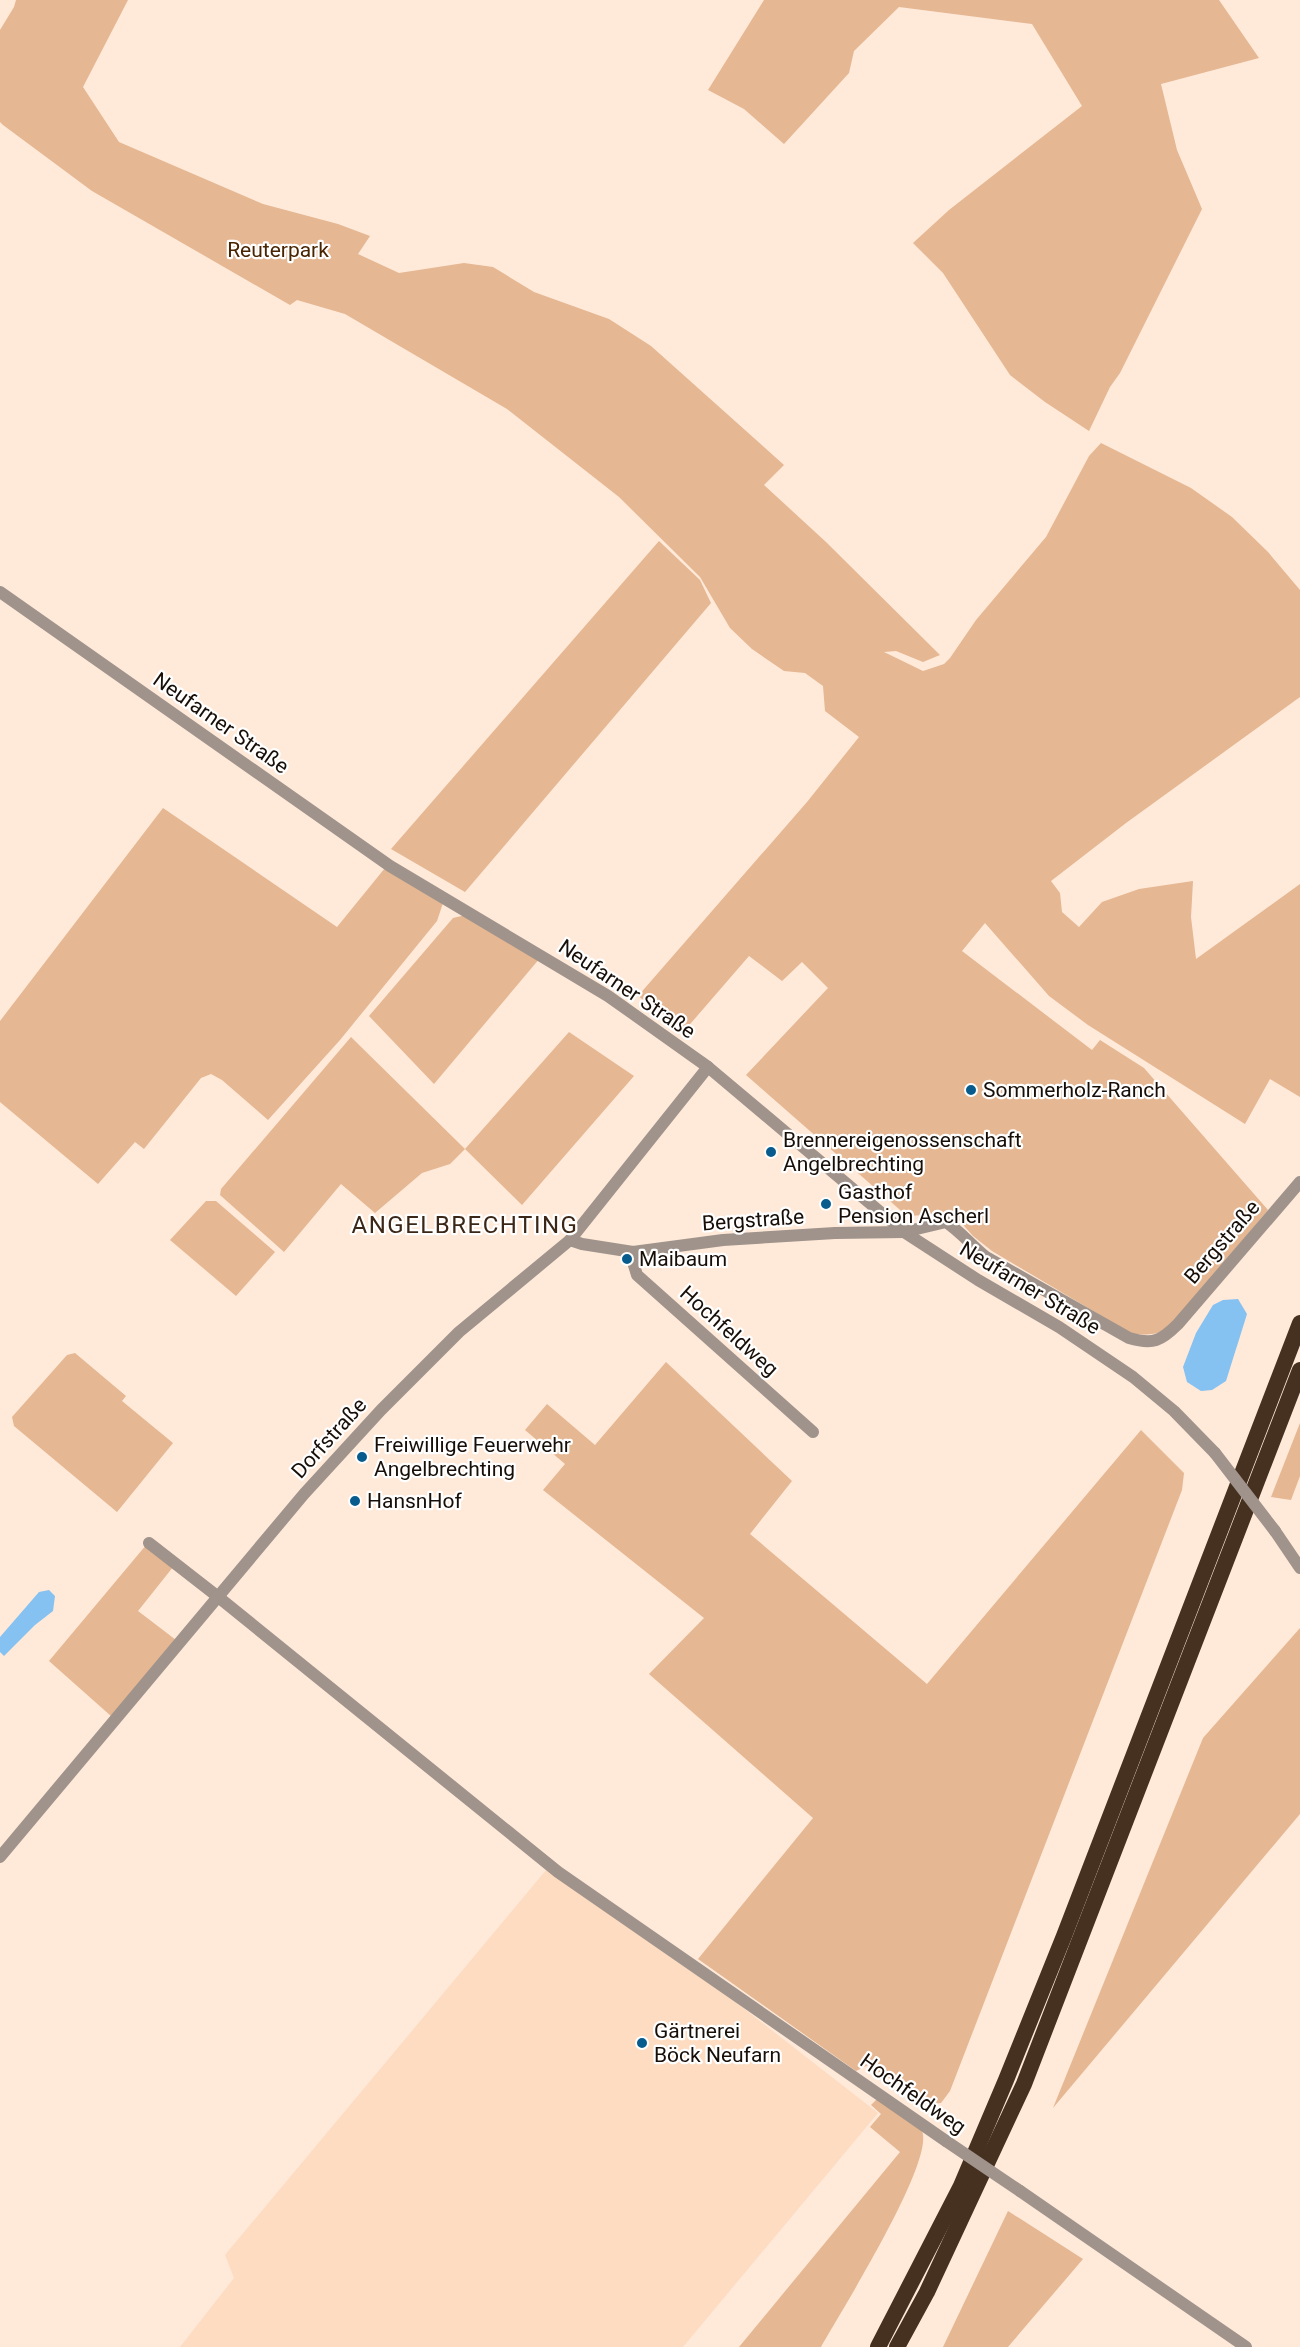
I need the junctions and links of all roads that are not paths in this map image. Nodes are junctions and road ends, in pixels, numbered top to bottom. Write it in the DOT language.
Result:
graph roads {
  1 [pos="0,592"];
  2 [pos="708,1067"];
  3 [pos="1300,1182"];
  4 [pos="904,1232"];
  5 [pos="570,1240"];
  6 [pos="633,1252"];
  7 [pos="1300,1323"];
  8 [pos="1300,1370"];
  9 [pos="813,1432"];
  10 [pos="149,1543"];
  11 [pos="1300,1568"];
  12 [pos="217,1596"];
  13 [pos="0,1857"];
  14 [pos="878,2347"];
  15 [pos="897,2347"];
  16 [pos="1246,2347"];
  1 -- 2 [label="street, Neufarner Straße"];
  2 -- 4 [label="street, Neufarner Straße"];
  2 -- 5 [label="street, Dorfstraße"];
  3 -- 4 [label="street, Bergstraße"];
  4 -- 6 [label="street, Bergstraße"];
  4 -- 11 [label="street, Neufarner Straße, bridge"];
  5 -- 6 [label="street, Bergstraße"];
  5 -- 12 [label="street, Dorfstraße"];
  6 -- 9 [label="street, Hochfeldweg"];
  7 -- 14 [label="highway"];
  8 -- 15 [label="highway"];
  10 -- 12 [label="street, Hochfeldweg"];
  12 -- 13 [label="street, Dorfstraße"];
  12 -- 16 [label="street, Hochfeldweg, bridge"];
}
